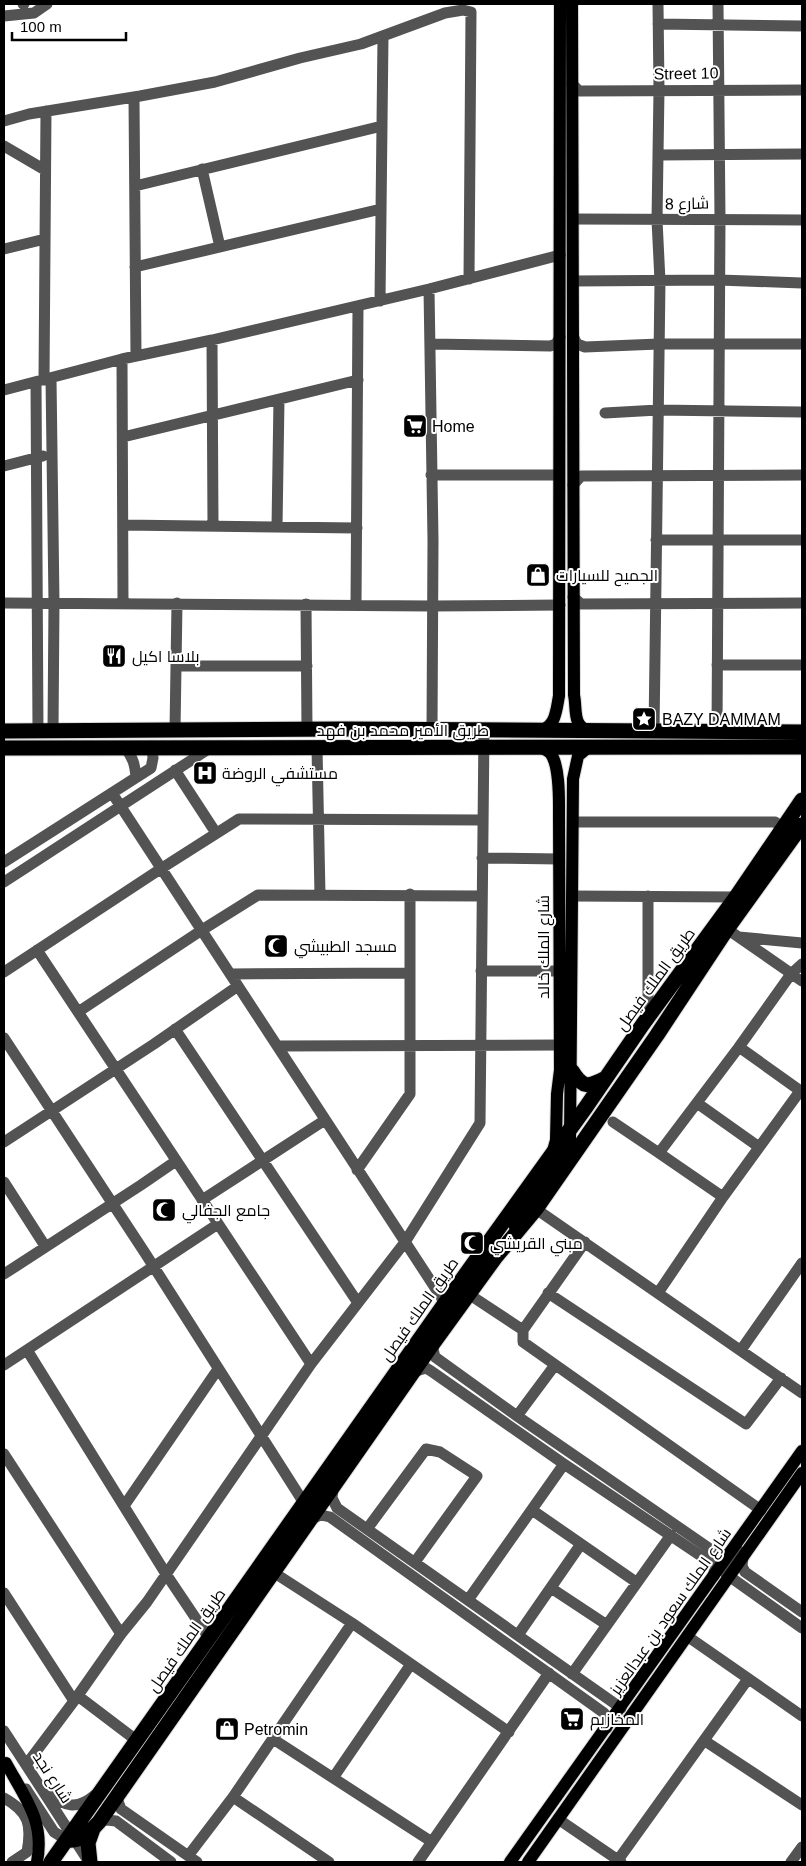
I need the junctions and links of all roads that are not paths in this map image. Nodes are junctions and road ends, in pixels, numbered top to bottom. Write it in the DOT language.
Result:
graph roads {
  1 [pos="47,4"];
  2 [pos="560,4"];
  3 [pos="572,4"];
  4 [pos="658,4"];
  5 [pos="718,4"];
  6 [pos="4,16"];
  7 [pos="658,24"];
  8 [pos="718,25"];
  9 [pos="802,26"];
  10 [pos="383,36"];
  11 [pos="572,84"];
  12 [pos="719,89"];
  13 [pos="659,90"];
  14 [pos="802,90"];
  15 [pos="134,97"];
  16 [pos="46,111"];
  17 [pos="4,121"];
  18 [pos="382,126"];
  19 [pos="560,137"];
  20 [pos="4,146"];
  21 [pos="720,154"];
  22 [pos="802,154"];
  23 [pos="658,155"];
  24 [pos="45,170"];
  25 [pos="202,170"];
  26 [pos="135,186"];
  27 [pos="381,209"];
  28 [pos="573,219"];
  29 [pos="720,219"];
  30 [pos="657,220"];
  31 [pos="802,220"];
  32 [pos="45,239"];
  33 [pos="220,247"];
  34 [pos="4,249"];
  35 [pos="560,255"];
  36 [pos="135,267"];
  37 [pos="469,279"];
  38 [pos="719,280"];
  39 [pos="573,281"];
  40 [pos="660,281"];
  41 [pos="802,283"];
  42 [pos="429,289"];
  43 [pos="380,300"];
  44 [pos="358,306"];
  45 [pos="566,337"];
  46 [pos="212,340"];
  47 [pos="430,344"];
  48 [pos="659,344"];
  49 [pos="719,344"];
  50 [pos="802,344"];
  51 [pos="136,356"];
  52 [pos="122,359"];
  53 [pos="44,380"];
  54 [pos="358,380"];
  55 [pos="4,390"];
  56 [pos="279,399"];
  57 [pos="658,410"];
  58 [pos="718,411"];
  59 [pos="802,412"];
  60 [pos="605,413"];
  61 [pos="212,415"];
  62 [pos="123,437"];
  63 [pos="52,455"];
  64 [pos="36,457"];
  65 [pos="4,466"];
  66 [pos="718,474"];
  67 [pos="802,474"];
  68 [pos="431,475"];
  69 [pos="559,475"];
  70 [pos="658,475"];
  71 [pos="573,485"];
  72 [pos="124,524"];
  73 [pos="213,526"];
  74 [pos="276,527"];
  75 [pos="357,528"];
  76 [pos="656,540"];
  77 [pos="718,540"];
  78 [pos="802,540"];
  79 [pos="573,596"];
  80 [pos="4,602"];
  81 [pos="38,602"];
  82 [pos="54,602"];
  83 [pos="123,603"];
  84 [pos="177,603"];
  85 [pos="802,603"];
  86 [pos="306,604"];
  87 [pos="655,604"];
  88 [pos="718,604"];
  89 [pos="356,605"];
  90 [pos="560,605"];
  91 [pos="432,606"];
  92 [pos="718,665"];
  93 [pos="802,665"];
  94 [pos="176,666"];
  95 [pos="307,666"];
  96 [pos="574,695"];
  97 [pos="559,696"];
  98 [pos="175,730"];
  99 [pos="307,730"];
  100 [pos="432,730"];
  101 [pos="484,730"];
  102 [pos="4,731"];
  103 [pos="46,731"];
  104 [pos="589,731"];
  105 [pos="717,731"];
  106 [pos="654,732"];
  107 [pos="802,732"];
  108 [pos="538,738"];
  109 [pos="590,746"];
  110 [pos="211,747"];
  111 [pos="317,747"];
  112 [pos="484,747"];
  113 [pos="802,747"];
  114 [pos="4,748"];
  115 [pos="125,748"];
  116 [pos="152,748"];
  117 [pos="175,770"];
  118 [pos="136,778"];
  119 [pos="558,778"];
  120 [pos="573,779"];
  121 [pos="112,793"];
  122 [pos="802,800"];
  123 [pos="121,805"];
  124 [pos="318,819"];
  125 [pos="482,820"];
  126 [pos="573,822"];
  127 [pos="796,829"];
  128 [pos="216,834"];
  129 [pos="482,858"];
  130 [pos="559,859"];
  131 [pos="4,862"];
  132 [pos="162,868"];
  133 [pos="4,882"];
  134 [pos="410,894"];
  135 [pos="320,895"];
  136 [pos="481,896"];
  137 [pos="572,896"];
  138 [pos="648,896"];
  139 [pos="736,897"];
  140 [pos="202,930"];
  141 [pos="733,933"];
  142 [pos="802,943"];
  143 [pos="37,950"];
  144 [pos="802,964"];
  145 [pos="481,971"];
  146 [pos="559,971"];
  147 [pos="4,972"];
  148 [pos="410,973"];
  149 [pos="231,974"];
  150 [pos="791,974"];
  151 [pos="695,977"];
  152 [pos="802,981"];
  153 [pos="238,986"];
  154 [pos="654,1009"];
  155 [pos="78,1012"];
  156 [pos="175,1029"];
  157 [pos="4,1038"];
  158 [pos="278,1046"];
  159 [pos="480,1046"];
  160 [pos="410,1047"];
  161 [pos="739,1048"];
  162 [pos="560,1050"];
  163 [pos="115,1069"];
  164 [pos="572,1071"];
  165 [pos="606,1078"];
  166 [pos="801,1092"];
  167 [pos="697,1103"];
  168 [pos="579,1105"];
  169 [pos="51,1110"];
  170 [pos="325,1120"];
  171 [pos="613,1122"];
  172 [pos="571,1128"];
  173 [pos="4,1142"];
  174 [pos="760,1147"];
  175 [pos="659,1153"];
  176 [pos="551,1156"];
  177 [pos="263,1160"];
  178 [pos="176,1161"];
  179 [pos="357,1170"];
  180 [pos="4,1182"];
  181 [pos="723,1197"];
  182 [pos="202,1200"];
  183 [pos="113,1204"];
  184 [pos="536,1209"];
  185 [pos="218,1224"];
  186 [pos="405,1242"];
  187 [pos="585,1242"];
  188 [pos="45,1246"];
  189 [pos="496,1258"];
  190 [pos="802,1263"];
  191 [pos="154,1267"];
  192 [pos="4,1274"];
  193 [pos="548,1293"];
  194 [pos="658,1293"];
  195 [pos="470,1295"];
  196 [pos="358,1303"];
  197 [pos="445,1303"];
  198 [pos="523,1330"];
  199 [pos="432,1345"];
  200 [pos="27,1350"];
  201 [pos="741,1350"];
  202 [pos="311,1364"];
  203 [pos="4,1365"];
  204 [pos="555,1365"];
  205 [pos="218,1369"];
  206 [pos="413,1372"];
  207 [pos="459,1374"];
  208 [pos="781,1378"];
  209 [pos="451,1385"];
  210 [pos="802,1393"];
  211 [pos="517,1416"];
  212 [pos="261,1436"];
  213 [pos="802,1451"];
  214 [pos="4,1454"];
  215 [pos="564,1464"];
  216 [pos="802,1473"];
  217 [pos="333,1489"];
  218 [pos="304,1503"];
  219 [pos="124,1506"];
  220 [pos="532,1510"];
  221 [pos="758,1515"];
  222 [pos="311,1519"];
  223 [pos="367,1529"];
  224 [pos="671,1535"];
  225 [pos="581,1544"];
  226 [pos="698,1547"];
  227 [pos="737,1555"];
  228 [pos="415,1562"];
  229 [pos="274,1572"];
  230 [pos="166,1574"];
  231 [pos="714,1576"];
  232 [pos="729,1577"];
  233 [pos="636,1582"];
  234 [pos="551,1588"];
  235 [pos="4,1593"];
  236 [pos="468,1600"];
  237 [pos="802,1612"];
  238 [pos="352,1623"];
  239 [pos="607,1625"];
  240 [pos="802,1628"];
  241 [pos="121,1634"];
  242 [pos="518,1635"];
  243 [pos="687,1636"];
  244 [pos="209,1638"];
  245 [pos="411,1664"];
  246 [pos="549,1673"];
  247 [pos="572,1674"];
  248 [pos="748,1679"];
  249 [pos="76,1699"];
  250 [pos="621,1708"];
  251 [pos="802,1716"];
  252 [pos="607,1728"];
  253 [pos="4,1731"];
  254 [pos="508,1732"];
  255 [pos="273,1739"];
  256 [pos="136,1740"];
  257 [pos="705,1741"];
  258 [pos="5,1761"];
  259 [pos="26,1765"];
  260 [pos="594,1768"];
  261 [pos="333,1778"];
  262 [pos="40,1787"];
  263 [pos="102,1789"];
  264 [pos="116,1796"];
  265 [pos="233,1797"];
  266 [pos="4,1798"];
  267 [pos="802,1805"];
  268 [pos="558,1819"];
  269 [pos="127,1822"];
  270 [pos="96,1826"];
  271 [pos="71,1838"];
  272 [pos="432,1842"];
  273 [pos="802,1846"];
  274 [pos="193,1859"];
  275 [pos="619,1861"];
  276 [pos="12,1862"];
  277 [pos="37,1862"];
  278 [pos="51,1862"];
  279 [pos="90,1862"];
  280 [pos="172,1862"];
  281 [pos="328,1862"];
  282 [pos="418,1862"];
  283 [pos="510,1862"];
  284 [pos="528,1862"];
  285 [pos="791,1862"];
  1 -- 6 [label="street"];
  2 -- 19 [label="main road"];
  3 -- 11 [label="main road"];
  4 -- 7 [label="street"];
  5 -- 8 [label="street"];
  7 -- 8 [label="street"];
  7 -- 13 [label="street"];
  8 -- 9 [label="street"];
  8 -- 12 [label="street"];
  10 -- 15 [label="street"];
  10 -- 18 [label="street"];
  10 -- 37 [label="street"];
  11 -- 13 [label="street, Street 10"];
  11 -- 28 [label="main road"];
  12 -- 13 [label="street, Street 10"];
  12 -- 14 [label="street, Street 10"];
  12 -- 21 [label="street"];
  13 -- 23 [label="street"];
  15 -- 16 [label="street"];
  15 -- 26 [label="street"];
  16 -- 17 [label="street"];
  16 -- 24 [label="street"];
  18 -- 25 [label="street"];
  18 -- 27 [label="street"];
  19 -- 28 [label="main road"];
  19 -- 35 [label="main road"];
  20 -- 24 [label="street"];
  21 -- 22 [label="street"];
  21 -- 23 [label="street"];
  21 -- 29 [label="street"];
  23 -- 30 [label="street"];
  24 -- 32 [label="street"];
  25 -- 26 [label="street"];
  25 -- 33 [label="street"];
  26 -- 36 [label="street"];
  27 -- 33 [label="street"];
  27 -- 43 [label="street"];
  28 -- 30 [label="street, شارع 8"];
  28 -- 39 [label="main road"];
  29 -- 30 [label="street, شارع 8"];
  29 -- 31 [label="street, شارع 8"];
  29 -- 38 [label="street"];
  30 -- 40 [label="street"];
  32 -- 34 [label="street"];
  32 -- 53 [label="street"];
  33 -- 36 [label="street"];
  35 -- 37 [label="street"];
  35 -- 45 [label="main road"];
  36 -- 51 [label="street"];
  37 -- 42 [label="street"];
  38 -- 40 [label="street"];
  38 -- 41 [label="street"];
  38 -- 49 [label="street"];
  39 -- 40 [label="street"];
  39 -- 45 [label="main road"];
  40 -- 48 [label="street"];
  42 -- 43 [label="street"];
  42 -- 47 [label="street"];
  43 -- 44 [label="street"];
  44 -- 46 [label="street"];
  44 -- 54 [label="street"];
  45 -- 47 [label="street"];
  45 -- 48 [label="street"];
  45 -- 69 [label="main road"];
  45 -- 71 [label="main road"];
  46 -- 51 [label="street"];
  46 -- 61 [label="street"];
  47 -- 68 [label="street"];
  48 -- 49 [label="street"];
  48 -- 57 [label="street"];
  49 -- 50 [label="street"];
  49 -- 58 [label="street"];
  51 -- 52 [label="street"];
  52 -- 53 [label="street"];
  52 -- 62 [label="street"];
  53 -- 55 [label="street"];
  53 -- 63 [label="street"];
  53 -- 64 [label="street"];
  54 -- 56 [label="street"];
  54 -- 75 [label="street"];
  56 -- 61 [label="street"];
  56 -- 74 [label="street"];
  57 -- 58 [label="street"];
  57 -- 60 [label="street"];
  57 -- 70 [label="street"];
  58 -- 59 [label="street"];
  58 -- 66 [label="street"];
  61 -- 62 [label="street"];
  61 -- 73 [label="street"];
  62 -- 72 [label="street"];
  63 -- 64 [label="street"];
  63 -- 82 [label="street"];
  64 -- 65 [label="street"];
  64 -- 81 [label="street"];
  66 -- 67 [label="street"];
  66 -- 70 [label="street"];
  66 -- 77 [label="street"];
  68 -- 69 [label="street"];
  68 -- 91 [label="street"];
  69 -- 90 [label="main road"];
  70 -- 71 [label="street"];
  70 -- 76 [label="street"];
  71 -- 79 [label="main road"];
  72 -- 73 [label="street"];
  72 -- 83 [label="street"];
  73 -- 74 [label="street"];
  74 -- 75 [label="street"];
  75 -- 89 [label="street"];
  76 -- 77 [label="street"];
  76 -- 87 [label="street"];
  77 -- 78 [label="street"];
  77 -- 88 [label="street"];
  79 -- 87 [label="street"];
  79 -- 96 [label="main road"];
  80 -- 81 [label="street"];
  81 -- 82 [label="street"];
  81 -- 103 [label="street"];
  82 -- 83 [label="street"];
  82 -- 103 [label="street"];
  83 -- 84 [label="street"];
  84 -- 86 [label="street"];
  84 -- 94 [label="street"];
  85 -- 88 [label="street"];
  86 -- 89 [label="street"];
  86 -- 95 [label="street"];
  87 -- 88 [label="street"];
  87 -- 106 [label="street"];
  88 -- 92 [label="street"];
  89 -- 91 [label="street"];
  90 -- 91 [label="street"];
  90 -- 97 [label="main road"];
  91 -- 100 [label="street"];
  92 -- 93 [label="street"];
  92 -- 105 [label="street"];
  94 -- 95 [label="street"];
  94 -- 98 [label="street"];
  95 -- 99 [label="street"];
  96 -- 97 [label="main road"];
  96 -- 104 [label="main road"];
  97 -- 108 [label="main road"];
  98 -- 99 [label="highway, طريق الأمير محمد بن فهد"];
  98 -- 103 [label="highway, طريق الأمير محمد بن فهد"];
  99 -- 100 [label="highway, طريق الأمير محمد بن فهد"];
  100 -- 101 [label="highway, طريق الأمير محمد بن فهد"];
  101 -- 108 [label="highway, طريق الأمير محمد بن فهد"];
  101 -- 112 [label="street"];
  102 -- 103 [label="highway, طريق الأمير محمد بن فهد"];
  104 -- 106 [label="highway, طريق الأمير محمد بن فهد"];
  104 -- 108 [label="highway, طريق الأمير محمد بن فهد"];
  105 -- 106 [label="highway, طريق الأمير محمد بن فهد"];
  105 -- 107 [label="highway, طريق الأمير محمد بن فهد"];
  108 -- 109 [label="highway, طريق الأمير محمد بن فهد"];
  108 -- 112 [label="highway, طريق الأمير محمد بن فهد"];
  108 -- 119 [label="main road, شارع الملك خالد"];
  109 -- 113 [label="highway, طريق الأمير محمد بن فهد"];
  109 -- 120 [label="main road, شارع الملك خالد"];
  110 -- 111 [label="highway, طريق الأمير محمد بن فهد"];
  110 -- 116 [label="highway, طريق الأمير محمد بن فهد"];
  110 -- 117 [label="street"];
  111 -- 112 [label="highway, طريق الأمير محمد بن فهد"];
  111 -- 124 [label="street"];
  112 -- 125 [label="street"];
  114 -- 115 [label="highway, طريق الأمير محمد بن فهد"];
  115 -- 116 [label="highway, طريق الأمير محمد بن فهد"];
  115 -- 118 [label="street"];
  116 -- 118 [label="street"];
  117 -- 123 [label="street"];
  117 -- 128 [label="street"];
  118 -- 121 [label="street"];
  119 -- 120 [label="main road"];
  119 -- 130 [label="main road, شارع الملك خالد"];
  120 -- 126 [label="main road, شارع الملك خالد"];
  121 -- 123 [label="street"];
  121 -- 131 [label="street"];
  122 -- 127 [label="highway, طريق الملك فيصل"];
  123 -- 132 [label="street"];
  123 -- 133 [label="street"];
  124 -- 125 [label="street"];
  124 -- 128 [label="street"];
  124 -- 135 [label="street"];
  125 -- 129 [label="street"];
  126 -- 127 [label="street"];
  126 -- 137 [label="main road, شارع الملك خالد"];
  127 -- 139 [label="highway, طريق الملك فيصل"];
  127 -- 141 [label="highway, طريق الملك فيصل"];
  128 -- 132 [label="street"];
  129 -- 130 [label="street"];
  129 -- 136 [label="street"];
  130 -- 146 [label="main road, شارع الملك خالد"];
  132 -- 140 [label="street"];
  132 -- 143 [label="street"];
  134 -- 135 [label="street"];
  134 -- 136 [label="street"];
  134 -- 148 [label="street"];
  135 -- 140 [label="street"];
  136 -- 145 [label="street"];
  137 -- 138 [label="street"];
  137 -- 164 [label="main road, شارع الملك خالد"];
  138 -- 139 [label="street"];
  138 -- 154 [label="street"];
  139 -- 154 [label="highway, طريق الملك فيصل"];
  140 -- 149 [label="street"];
  140 -- 155 [label="street"];
  141 -- 142 [label="street"];
  141 -- 150 [label="street"];
  141 -- 151 [label="highway, طريق الملك فيصل"];
  143 -- 147 [label="street"];
  143 -- 155 [label="street"];
  144 -- 150 [label="street"];
  145 -- 146 [label="street"];
  145 -- 159 [label="street"];
  146 -- 162 [label="main road, شارع الملك خالد"];
  148 -- 149 [label="street"];
  148 -- 160 [label="street"];
  149 -- 153 [label="street"];
  150 -- 152 [label="street"];
  150 -- 161 [label="street"];
  151 -- 168 [label="highway"];
  151 -- 184 [label="highway, طريق الملك فيصل"];
  153 -- 156 [label="street"];
  153 -- 158 [label="street"];
  154 -- 165 [label="highway, طريق الملك فيصل"];
  155 -- 163 [label="street"];
  156 -- 163 [label="street"];
  156 -- 177 [label="street"];
  157 -- 169 [label="street"];
  158 -- 160 [label="street"];
  158 -- 170 [label="street"];
  159 -- 160 [label="street"];
  159 -- 162 [label="street"];
  159 -- 186 [label="street"];
  160 -- 179 [label="street"];
  161 -- 166 [label="street"];
  161 -- 167 [label="street"];
  162 -- 168 [label="main road"];
  162 -- 176 [label="main road, شارع الملك خالد"];
  163 -- 169 [label="street"];
  163 -- 178 [label="street"];
  164 -- 165 [label="highway"];
  164 -- 168 [label="main road, شارع الملك خالد"];
  165 -- 168 [label="highway, طريق الملك فيصل"];
  166 -- 174 [label="street"];
  167 -- 174 [label="street"];
  167 -- 175 [label="street"];
  168 -- 172 [label="highway, طريق الملك فيصل"];
  169 -- 173 [label="street"];
  169 -- 183 [label="street"];
  170 -- 177 [label="street"];
  170 -- 179 [label="street"];
  171 -- 175 [label="street"];
  172 -- 176 [label="highway, طريق الملك فيصل"];
  172 -- 189 [label="main road"];
  174 -- 181 [label="street"];
  175 -- 181 [label="street"];
  176 -- 197 [label="highway, طريق الملك فيصل"];
  177 -- 182 [label="street"];
  177 -- 196 [label="street"];
  178 -- 182 [label="street"];
  178 -- 183 [label="street"];
  179 -- 186 [label="street"];
  180 -- 188 [label="street"];
  181 -- 194 [label="street"];
  182 -- 185 [label="street"];
  183 -- 188 [label="street"];
  183 -- 191 [label="street"];
  184 -- 187 [label="street"];
  184 -- 189 [label="highway, طريق الملك فيصل"];
  185 -- 191 [label="street"];
  185 -- 202 [label="street"];
  186 -- 196 [label="street"];
  186 -- 197 [label="street"];
  187 -- 193 [label="street"];
  187 -- 194 [label="street"];
  188 -- 192 [label="street"];
  189 -- 195 [label="highway, طريق الملك فيصل"];
  190 -- 201 [label="street"];
  191 -- 200 [label="street"];
  191 -- 205 [label="street"];
  193 -- 198 [label="street"];
  193 -- 208 [label="street"];
  194 -- 201 [label="street"];
  195 -- 198 [label="street"];
  195 -- 199 [label="highway, طريق الملك فيصل"];
  196 -- 202 [label="street"];
  197 -- 218 [label="highway, طريق الملك فيصل"];
  198 -- 204 [label="street"];
  199 -- 206 [label="highway, طريق الملك فيصل"];
  199 -- 207 [label="street"];
  200 -- 203 [label="street"];
  200 -- 219 [label="street"];
  201 -- 208 [label="street"];
  202 -- 212 [label="street"];
  204 -- 211 [label="street"];
  204 -- 221 [label="street"];
  205 -- 212 [label="street"];
  205 -- 219 [label="street"];
  206 -- 209 [label="street"];
  206 -- 217 [label="highway, طريق الملك فيصل"];
  207 -- 209 [label="street"];
  207 -- 211 [label="street"];
  208 -- 210 [label="street"];
  209 -- 215 [label="street"];
  211 -- 226 [label="street"];
  212 -- 218 [label="street"];
  212 -- 230 [label="street"];
  213 -- 221 [label="main road, شارع الملك سعود بن عبدالعزيز"];
  214 -- 241 [label="street"];
  215 -- 220 [label="street"];
  215 -- 224 [label="street"];
  216 -- 227 [label="main road, شارع الملك سعود بن عبدالعزيز"];
  217 -- 222 [label="highway, طريق الملك فيصل"];
  217 -- 223 [label="street"];
  218 -- 244 [label="highway, طريق الملك فيصل"];
  219 -- 230 [label="street"];
  220 -- 225 [label="street"];
  220 -- 236 [label="street"];
  221 -- 227 [label="main road, شارع الملك سعود بن عبدالعزيز"];
  221 -- 232 [label="street"];
  222 -- 229 [label="highway, طريق الملك فيصل"];
  222 -- 246 [label="street"];
  223 -- 228 [label="street"];
  223 -- 228 [label="street"];
  224 -- 226 [label="street"];
  224 -- 233 [label="street"];
  225 -- 233 [label="street"];
  225 -- 234 [label="street"];
  226 -- 227 [label="street"];
  226 -- 231 [label="street"];
  227 -- 231 [label="main road, شارع الملك سعود بن عبدالعزيز"];
  227 -- 232 [label="main road, شارع الملك سعود بن عبدالعزيز"];
  227 -- 237 [label="street"];
  228 -- 236 [label="street"];
  229 -- 238 [label="street"];
  229 -- 264 [label="highway, طريق الملك فيصل"];
  230 -- 241 [label="street"];
  230 -- 244 [label="street"];
  231 -- 250 [label="main road, شارع الملك سعود بن عبدالعزيز"];
  232 -- 240 [label="street"];
  232 -- 243 [label="main road, شارع الملك سعود بن عبدالعزيز"];
  233 -- 239 [label="street"];
  234 -- 239 [label="street"];
  234 -- 242 [label="street"];
  235 -- 249 [label="street"];
  236 -- 242 [label="street"];
  238 -- 245 [label="street"];
  238 -- 255 [label="street"];
  239 -- 247 [label="street"];
  241 -- 249 [label="street"];
  242 -- 247 [label="street"];
  243 -- 248 [label="street"];
  243 -- 260 [label="main road, شارع الملك سعود بن عبدالعزيز"];
  244 -- 256 [label="highway, طريق الملك فيصل"];
  245 -- 254 [label="street"];
  245 -- 261 [label="street"];
  246 -- 252 [label="street"];
  246 -- 254 [label="street"];
  247 -- 250 [label="street"];
  248 -- 251 [label="street"];
  248 -- 257 [label="street"];
  249 -- 256 [label="street"];
  249 -- 259 [label="street"];
  250 -- 252 [label="main road, شارع الملك سعود بن عبدالعزيز"];
  250 -- 260 [label="main road"];
  252 -- 283 [label="main road, شارع الملك سعود بن عبدالعزيز"];
  253 -- 259 [label="street, شارع نجد"];
  254 -- 272 [label="street"];
  255 -- 261 [label="street"];
  255 -- 265 [label="street"];
  256 -- 263 [label="highway, طريق الملك فيصل"];
  257 -- 267 [label="street"];
  257 -- 275 [label="street"];
  258 -- 271 [label="street, شارع نجد"];
  258 -- 277 [label="main road"];
  259 -- 262 [label="street, شارع نجد"];
  260 -- 268 [label="main road, شارع الملك سعود بن عبدالعزيز"];
  261 -- 272 [label="street"];
  262 -- 263 [label="street"];
  262 -- 271 [label="street, شارع نجد"];
  263 -- 271 [label="highway, طريق الملك فيصل"];
  264 -- 269 [label="street"];
  264 -- 270 [label="highway, طريق الملك فيصل"];
  265 -- 274 [label="street"];
  265 -- 281 [label="street"];
  266 -- 276 [label="street"];
  268 -- 275 [label="street"];
  268 -- 284 [label="main road, شارع الملك سعود بن عبدالعزيز"];
  269 -- 270 [label="street"];
  269 -- 274 [label="street"];
  269 -- 280 [label="street"];
  270 -- 271 [label="highway, طريق الملك فيصل"];
  270 -- 279 [label="highway"];
  271 -- 278 [label="highway, طريق الملك فيصل"];
  271 -- 279 [label="street"];
  272 -- 282 [label="street"];
  273 -- 285 [label="street"];
}
